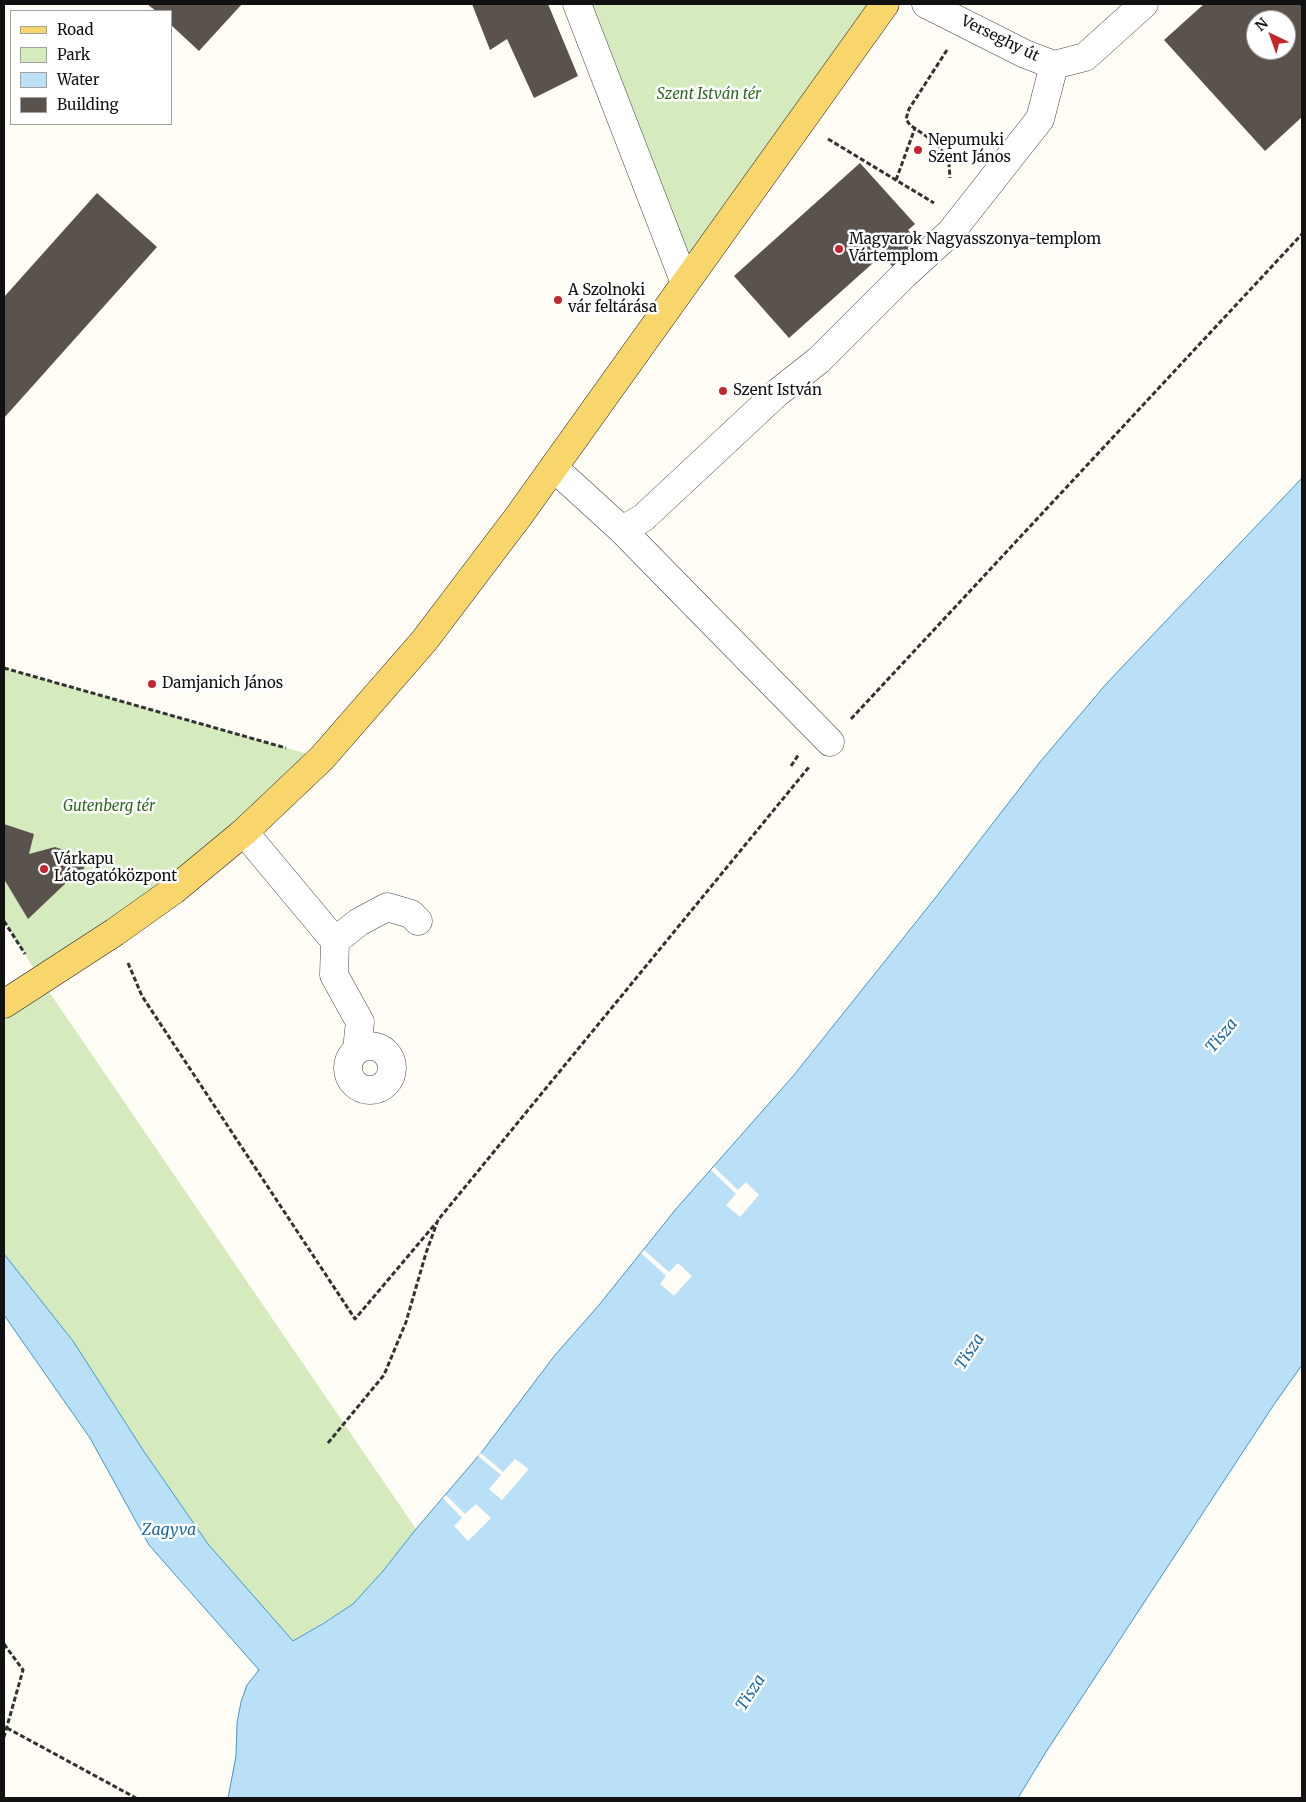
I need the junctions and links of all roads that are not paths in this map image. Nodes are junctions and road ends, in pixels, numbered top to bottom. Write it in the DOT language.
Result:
graph roads {
  1 [pos="577,4"];
  2 [pos="885,4"];
  3 [pos="926,4"];
  4 [pos="1144,4"];
  5 [pos="1054,65"];
  6 [pos="685,283"];
  7 [pos="554,468"];
  8 [pos="622,530"];
  9 [pos="830,742"];
  10 [pos="244,832"];
  11 [pos="418,921"];
  12 [pos="335,940"];
  13 [pos="4,1004"];
  14 [pos="357,1049"];
  1 -- 6 [label="street"];
  2 -- 6 [label="main road"];
  3 -- 5 [label="street, Verseghy út"];
  4 -- 5 [label="street, Verseghy út"];
  5 -- 8 [label="street"];
  6 -- 7 [label="main road"];
  7 -- 8 [label="street"];
  7 -- 10 [label="main road"];
  8 -- 9 [label="street"];
  10 -- 12 [label="street"];
  10 -- 13 [label="main road"];
  11 -- 12 [label="street"];
  12 -- 14 [label="street"];
}
